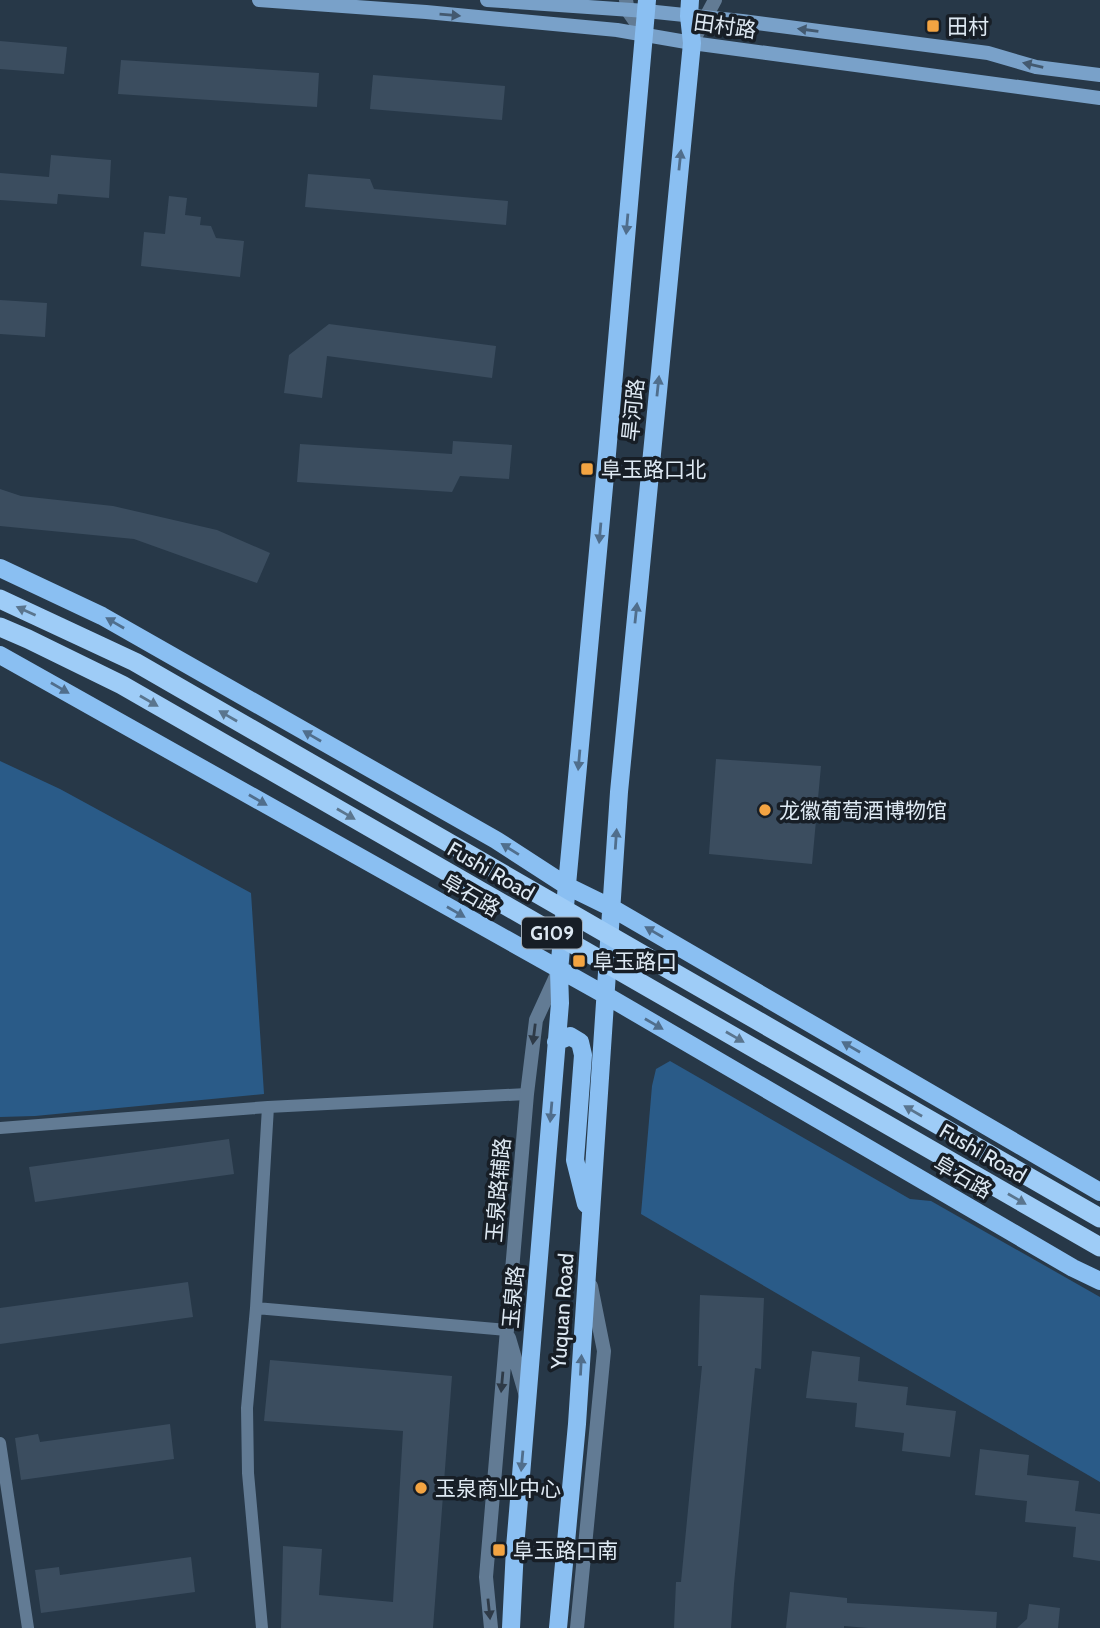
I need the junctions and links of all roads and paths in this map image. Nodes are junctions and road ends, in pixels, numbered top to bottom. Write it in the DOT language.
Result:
graph roads {
  1 [pos="259,0"];
  2 [pos="487,0"];
  3 [pos="715,0"];
  4 [pos="637,5"];
  5 [pos="695,11"];
  6 [pos="644,34"];
  7 [pos="692,43"];
  8 [pos="1100,75"];
  9 [pos="1100,99"];
  10 [pos="0,568"];
  11 [pos="0,599"];
  12 [pos="0,627"];
  13 [pos="0,655"];
  14 [pos="567,886"];
  15 [pos="611,908"];
  16 [pos="565,910"];
  17 [pos="559,971"];
  18 [pos="607,996"];
  19 [pos="556,1042"];
  20 [pos="527,1094"];
  21 [pos="268,1107"];
  22 [pos="0,1128"];
  23 [pos="1100,1192"];
  24 [pos="1100,1218"];
  25 [pos="590,1221"];
  26 [pos="1100,1247"];
  27 [pos="587,1266"];
  28 [pos="1100,1281"];
  29 [pos="256,1308"];
  30 [pos="506,1330"];
  31 [pos="527,1401"];
  32 [pos="0,1443"];
  33 [pos="28,1628"];
  34 [pos="262,1628"];
  35 [pos="491,1628"];
  36 [pos="510,1628"];
  37 [pos="558,1628"];
  38 [pos="577,1628"];
  1 -- 6 [label="main road, 田村路, one-way"];
  2 -- 4 [label="main road, 田村路"];
  3 -- 5 [label="street"];
  4 -- 5 [label="main road, 田村路"];
  4 -- 6 [label="main road, 旱河路"];
  5 -- 7 [label="main road, 旱河路"];
  8 -- 5 [label="main road, 田村路, one-way"];
  6 -- 7 [label="main road, 田村路"];
  6 -- 14 [label="main road, 旱河路, one-way"];
  7 -- 9 [label="main road, 田村路"];
  15 -- 7 [label="main road, 旱河路, one-way"];
  14 -- 10 [label="main road, one-way"];
  16 -- 11 [label="highway, Fushi Road / G109, one-way, bridge"];
  12 -- 26 [label="highway, Fushi Road / G109, one-way, bridge"];
  13 -- 17 [label="main road, 阜石路, one-way"];
  14 -- 15 [label="main road"];
  14 -- 16 [label="main road, 旱河路"];
  15 -- 18 [label="main road, 旱河路"];
  23 -- 15 [label="main road, one-way"];
  16 -- 17 [label="main road, 玉泉路"];
  24 -- 16 [label="highway, Fushi Road / G109, one-way, bridge"];
  17 -- 18 [label="main road, 阜石路"];
  17 -- 19 [label="main road, 玉泉路"];
  17 -- 20 [label="street, 玉泉路辅路, one-way"];
  18 -- 25 [label="main road, Yuquan Road"];
  18 -- 28 [label="main road, 阜石路, one-way"];
  19 -- 25 [label="main road"];
  19 -- 31 [label="main road, 玉泉路, one-way"];
  20 -- 21 [label="street"];
  20 -- 30 [label="street, 玉泉路辅路"];
  21 -- 22 [label="street"];
  21 -- 29 [label="street"];
  25 -- 27 [label="main road, Yuquan Road"];
  37 -- 27 [label="main road, Yuquan Road, one-way"];
  27 -- 38 [label="street"];
  29 -- 30 [label="street"];
  29 -- 34 [label="street"];
  30 -- 31 [label="street"];
  30 -- 35 [label="street, 玉泉路辅路, one-way"];
  31 -- 36 [label="main road, 玉泉路, one-way"];
  32 -- 33 [label="street"];
}
